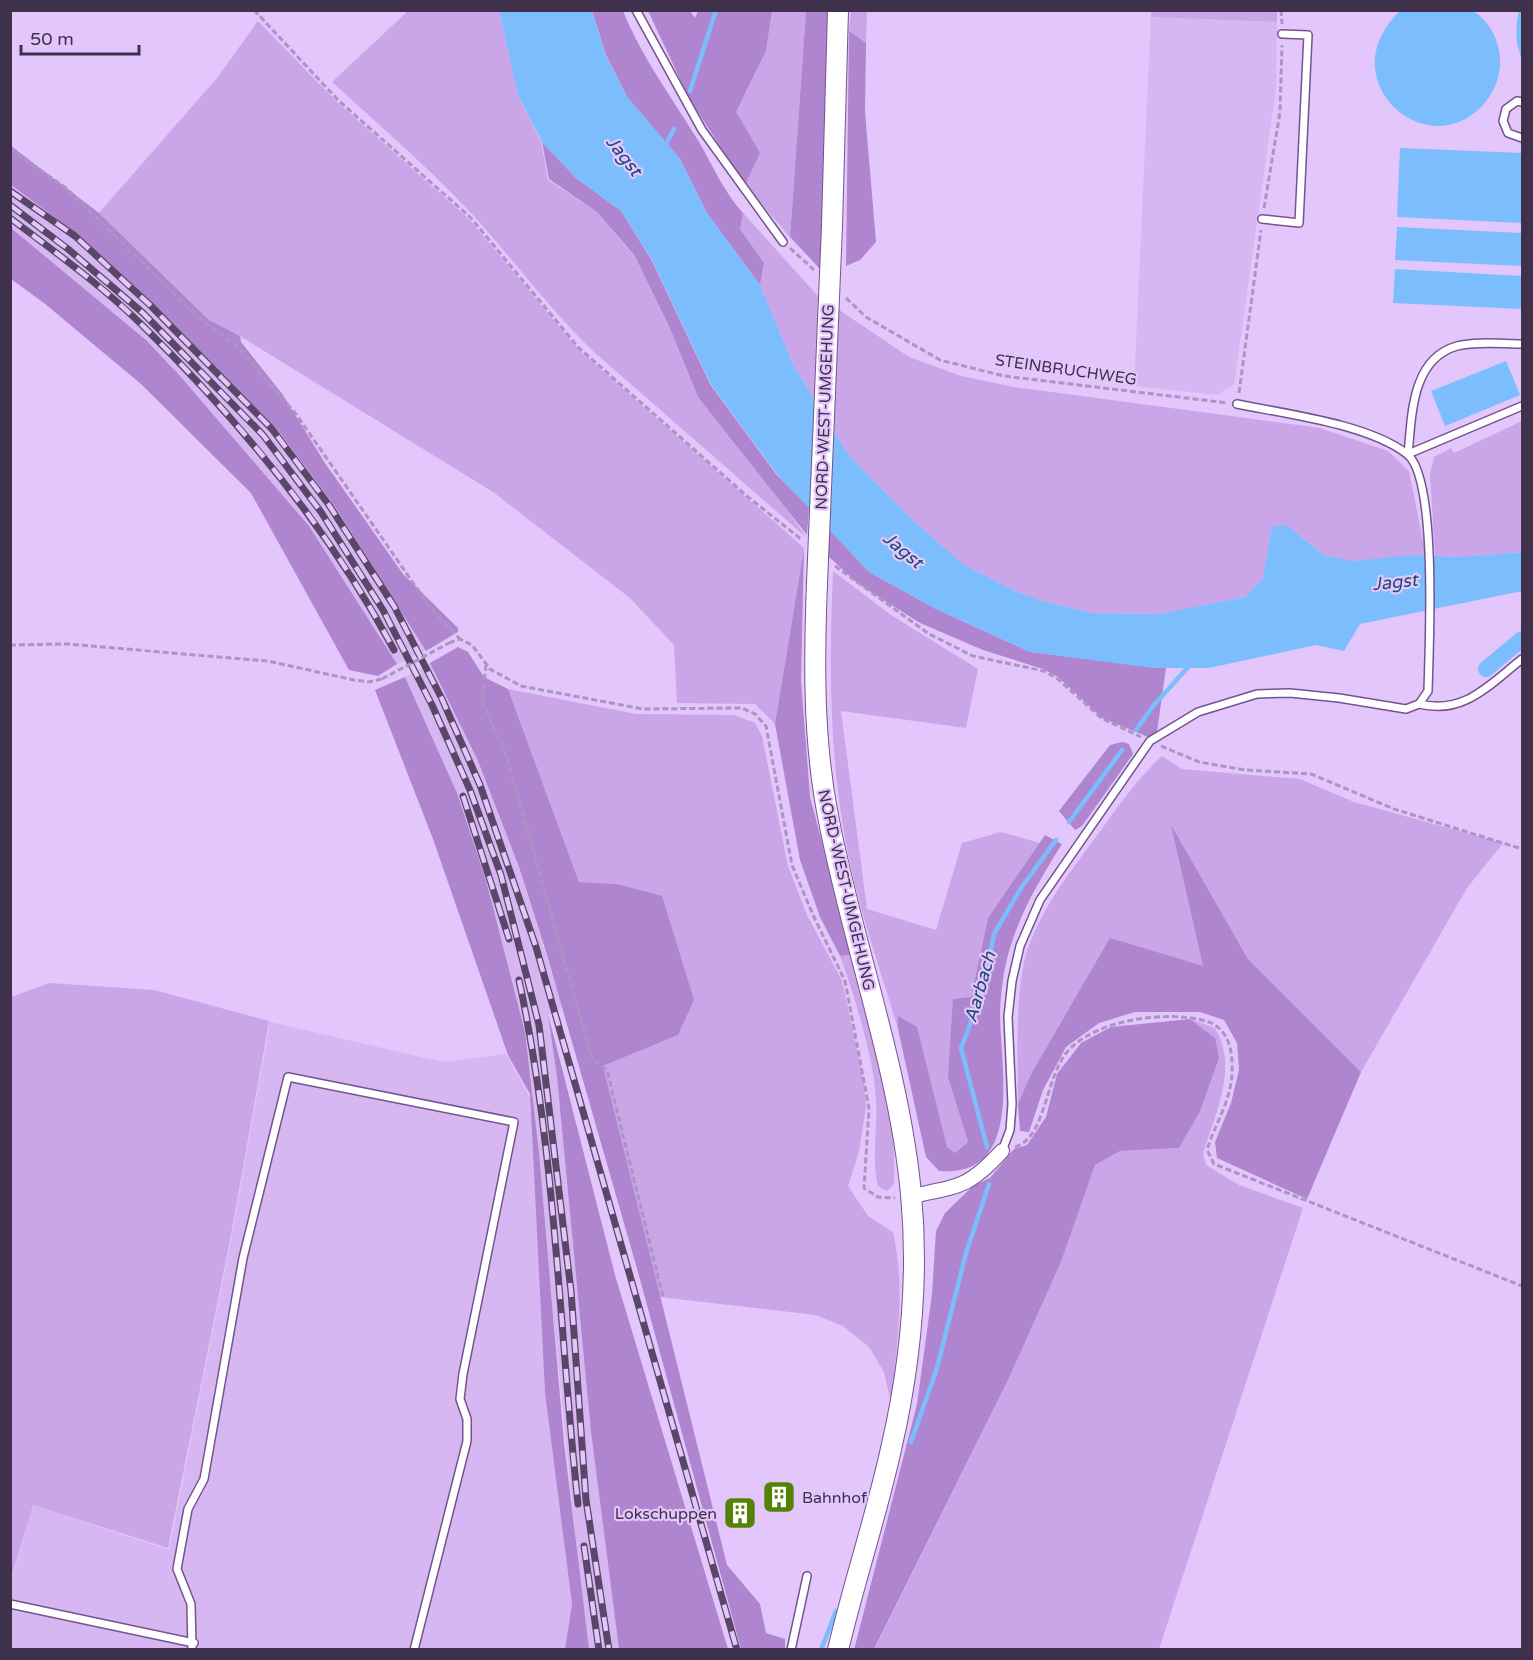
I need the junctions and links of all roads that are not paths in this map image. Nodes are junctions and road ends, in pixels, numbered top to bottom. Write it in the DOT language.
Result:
graph roads {
  1 [pos="636,10"];
  2 [pos="838,10"];
  3 [pos="1282,34"];
  4 [pos="1522,102"];
  5 [pos="1522,138"];
  6 [pos="1262,219"];
  7 [pos="783,242"];
  8 [pos="1522,344"];
  9 [pos="1237,404"];
  10 [pos="1522,406"];
  11 [pos="1408,454"];
  12 [pos="1522,660"];
  13 [pos="1419,704"];
  14 [pos="1002,1151"];
  15 [pos="912,1196"];
  16 [pos="807,1576"];
  17 [pos="10,1605"];
  18 [pos="193,1646"];
  19 [pos="414,1650"];
  20 [pos="791,1650"];
  21 [pos="838,1650"];
  1 -- 7 [label="lane"];
  2 -- 15 [label="main road, NORD-WEST-UMGEHUNG, bridge"];
  3 -- 6 [label="lane"];
  4 -- 5 [label="lane"];
  8 -- 11 [label="lane"];
  9 -- 11 [label="lane"];
  10 -- 11 [label="lane"];
  11 -- 13 [label="lane"];
  12 -- 13 [label="lane"];
  13 -- 14 [label="lane"];
  14 -- 15 [label="street"];
  15 -- 21 [label="main road, NORD-WEST-UMGEHUNG"];
  16 -- 20 [label="lane"];
  17 -- 18 [label="lane"];
  18 -- 19 [label="lane"];
}
